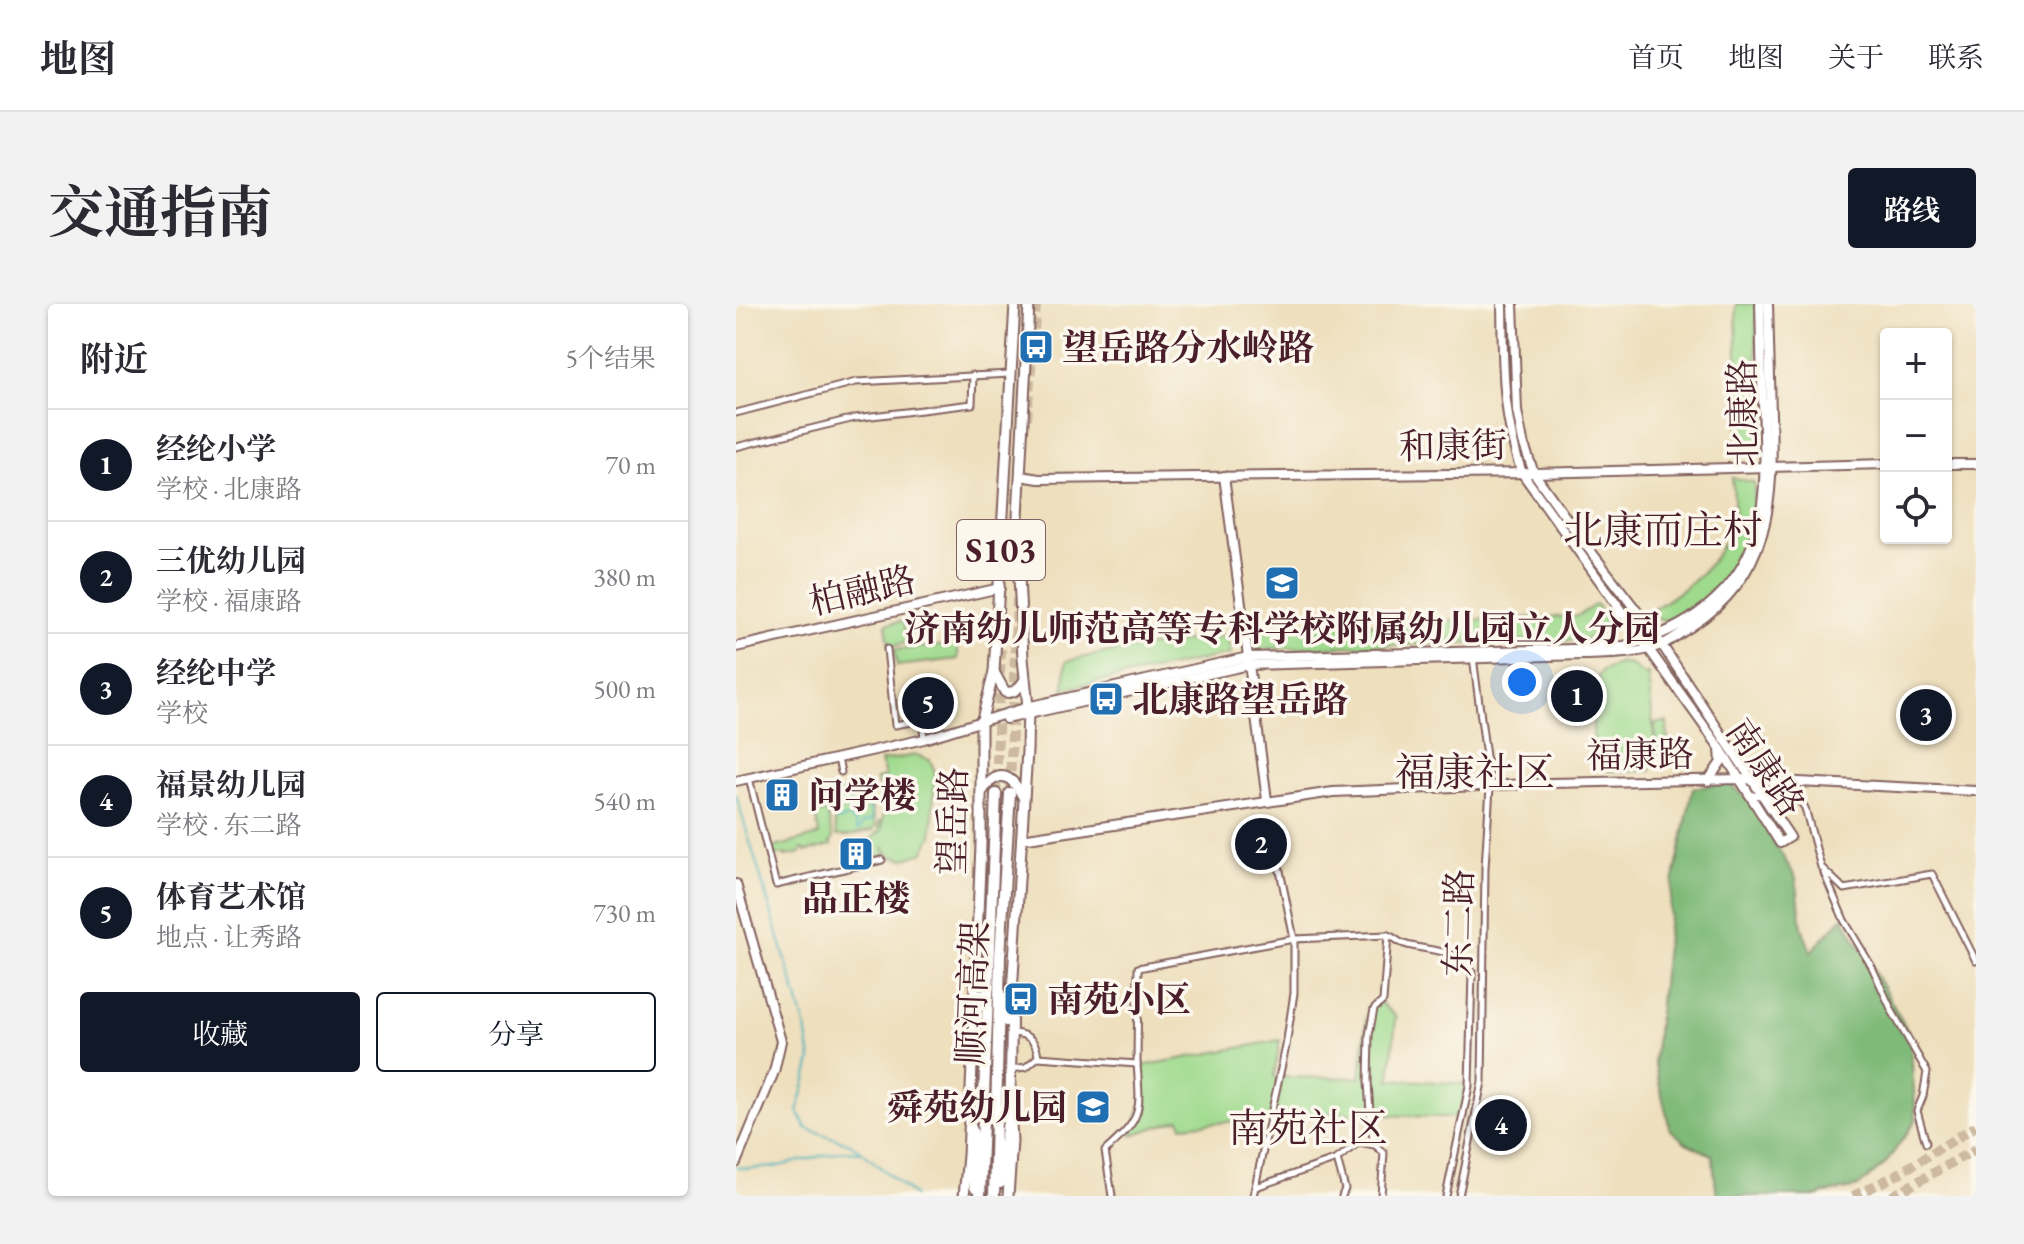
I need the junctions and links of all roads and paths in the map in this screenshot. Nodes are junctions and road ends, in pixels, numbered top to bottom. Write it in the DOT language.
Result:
graph roads {
  1 [pos="1015,304"];
  2 [pos="1029,304"];
  3 [pos="1502,304"];
  4 [pos="1513,304"];
  5 [pos="1760,304"];
  6 [pos="1768,304"];
  7 [pos="1010,374"];
  8 [pos="973,375"];
  9 [pos="736,413"];
  10 [pos="736,447"];
  11 [pos="1880,464"];
  12 [pos="1952,464"];
  13 [pos="1976,464"];
  14 [pos="1769,468"];
  15 [pos="1522,473"];
  16 [pos="1534,473"];
  17 [pos="1021,476"];
  18 [pos="1224,476"];
  19 [pos="1000,588"];
  20 [pos="1617,603"];
  21 [pos="1656,636"];
  22 [pos="1648,644"];
  23 [pos="1662,645"];
  24 [pos="736,647"];
  25 [pos="887,649"];
  26 [pos="1580,649"];
  27 [pos="1473,654"];
  28 [pos="1248,661"];
  29 [pos="994,672"];
  30 [pos="1024,681"];
  31 [pos="1028,711"];
  32 [pos="981,723"];
  33 [pos="924,739"];
  34 [pos="1720,748"];
  35 [pos="838,759"];
  36 [pos="841,772"];
  37 [pos="1741,779"];
  38 [pos="742,780"];
  39 [pos="1754,780"];
  40 [pos="1708,781"];
  41 [pos="1490,787"];
  42 [pos="1976,791"];
  43 [pos="981,793"];
  44 [pos="1010,793"];
  45 [pos="996,794"];
  46 [pos="1753,795"];
  47 [pos="1764,796"];
  48 [pos="1025,800"];
  49 [pos="1267,800"];
  50 [pos="1021,839"];
  51 [pos="882,860"];
  52 [pos="1278,861"];
  53 [pos="1821,867"];
  54 [pos="736,884"];
  55 [pos="1388,935"];
  56 [pos="1294,939"];
  57 [pos="1976,961"];
  58 [pos="988,972"];
  59 [pos="1012,993"];
  60 [pos="974,1024"];
  61 [pos="1013,1033"];
  62 [pos="999,1045"];
  63 [pos="1038,1057"];
  64 [pos="1137,1064"];
  65 [pos="1011,1069"];
  66 [pos="1010,1105"];
  67 [pos="969,1122"];
  68 [pos="1926,1143"];
  69 [pos="1375,1145"];
  70 [pos="738,1159"];
  71 [pos="1337,1159"];
  72 [pos="1256,1187"];
  73 [pos="964,1196"];
  74 [pos="979,1196"];
  75 [pos="994,1196"];
  76 [pos="1008,1196"];
  77 [pos="1112,1196"];
  78 [pos="1253,1196"];
  79 [pos="1342,1196"];
  80 [pos="1381,1196"];
  81 [pos="1446,1196"];
  82 [pos="1459,1196"];
  1 -- 7 [label="main road, 望岳路 / S103"];
  2 -- 17 [label="main road, 望岳路 / S103"];
  3 -- 15 [label="street, 南康路"];
  4 -- 16 [label="street, 南康路"];
  5 -- 14 [label="street, 北康路"];
  6 -- 14 [label="street, 北康路"];
  7 -- 8 [label="street"];
  7 -- 19 [label="main road, 望岳路 / S103"];
  8 -- 9 [label="street"];
  8 -- 10 [label="street"];
  11 -- 14 [label="street, 和康街"];
  12 -- 13 [label="street"];
  14 -- 16 [label="street, 和康街"];
  14 -- 21 [label="street, 北康路"];
  14 -- 23 [label="street, 北康路"];
  15 -- 16 [label="street, 和康街"];
  15 -- 18 [label="street, 和康街"];
  15 -- 20 [label="street, 南康路"];
  16 -- 21 [label="street, 南康路"];
  17 -- 18 [label="street, 和康街"];
  17 -- 30 [label="main road, 望岳路 / S103"];
  18 -- 28 [label="street"];
  19 -- 24 [label="street, 柏融路"];
  19 -- 29 [label="main road, 望岳路 / S103"];
  20 -- 22 [label="street, 南康路"];
  20 -- 26 [label="street"];
  21 -- 22 [label="street, 北康路"];
  21 -- 23 [label="street, 南康路"];
  22 -- 23 [label="street, 北康路"];
  22 -- 26 [label="street, 北康路"];
  22 -- 27 [label="street, 北康路"];
  22 -- 34 [label="street, 南康路"];
  23 -- 39 [label="street, 南康路"];
  25 -- 33 [label="street"];
  26 -- 27 [label="street, 北康路"];
  27 -- 28 [label="street, 北康路"];
  27 -- 41 [label="street, 东二路"];
  28 -- 31 [label="street, 北康路"];
  28 -- 49 [label="street"];
  29 -- 30 [label="main road"];
  29 -- 32 [label="main road, 望岳路 / S103"];
  30 -- 31 [label="main road, 望岳路 / S103"];
  31 -- 32 [label="street, 北康路"];
  31 -- 48 [label="main road, 望岳路 / S103"];
  32 -- 33 [label="street, 北康路"];
  32 -- 43 [label="main road, 望岳路 / S103"];
  33 -- 35 [label="street, 北康路"];
  34 -- 37 [label="street, 南康路"];
  34 -- 40 [label="street"];
  35 -- 36 [label="street"];
  35 -- 38 [label="street, 北康路"];
  37 -- 39 [label="street, 福康路"];
  37 -- 40 [label="street, 福康路"];
  37 -- 46 [label="street, 南康路"];
  38 -- 51 [label="street"];
  39 -- 42 [label="street, 福康路"];
  39 -- 47 [label="street, 南康路"];
  40 -- 41 [label="street, 福康路"];
  41 -- 49 [label="street, 福康路"];
  41 -- 82 [label="street, 东二路"];
  43 -- 48 [label="main road"];
  43 -- 60 [label="main road, 望岳路 / S103"];
  44 -- 62 [label="highway, 顺河高架"];
  45 -- 58 [label="highway, 顺河高架"];
  46 -- 47 [label="street"];
  46 -- 47 [label="street, 南康路"];
  47 -- 53 [label="street"];
  48 -- 50 [label="main road, 望岳路 / S103"];
  49 -- 50 [label="street, 福康路"];
  50 -- 59 [label="main road, 望岳路 / S103"];
  52 -- 56 [label="street"];
  53 -- 57 [label="street"];
  53 -- 68 [label="street"];
  54 -- 70 [label="street"];
  55 -- 56 [label="street"];
  55 -- 69 [label="street"];
  55 -- 81 [label="street"];
  56 -- 64 [label="street"];
  56 -- 72 [label="street"];
  58 -- 60 [label="highway"];
  58 -- 74 [label="highway, 顺河高架"];
  59 -- 61 [label="main road, 望岳路 / S103"];
  59 -- 62 [label="highway"];
  60 -- 67 [label="main road, 望岳路 / S103"];
  61 -- 63 [label="street"];
  61 -- 65 [label="main road, 望岳路 / S103"];
  62 -- 75 [label="highway, 顺河高架"];
  63 -- 64 [label="street"];
  63 -- 65 [label="street"];
  64 -- 77 [label="street"];
  65 -- 66 [label="main road, 望岳路 / S103"];
  66 -- 75 [label="highway"];
  66 -- 76 [label="main road, 望岳路 / S103"];
  67 -- 73 [label="main road, 望岳路 / S103"];
  67 -- 74 [label="highway"];
  69 -- 71 [label="street"];
  69 -- 80 [label="street"];
  71 -- 72 [label="street"];
  71 -- 79 [label="street"];
  72 -- 78 [label="street"];
}
